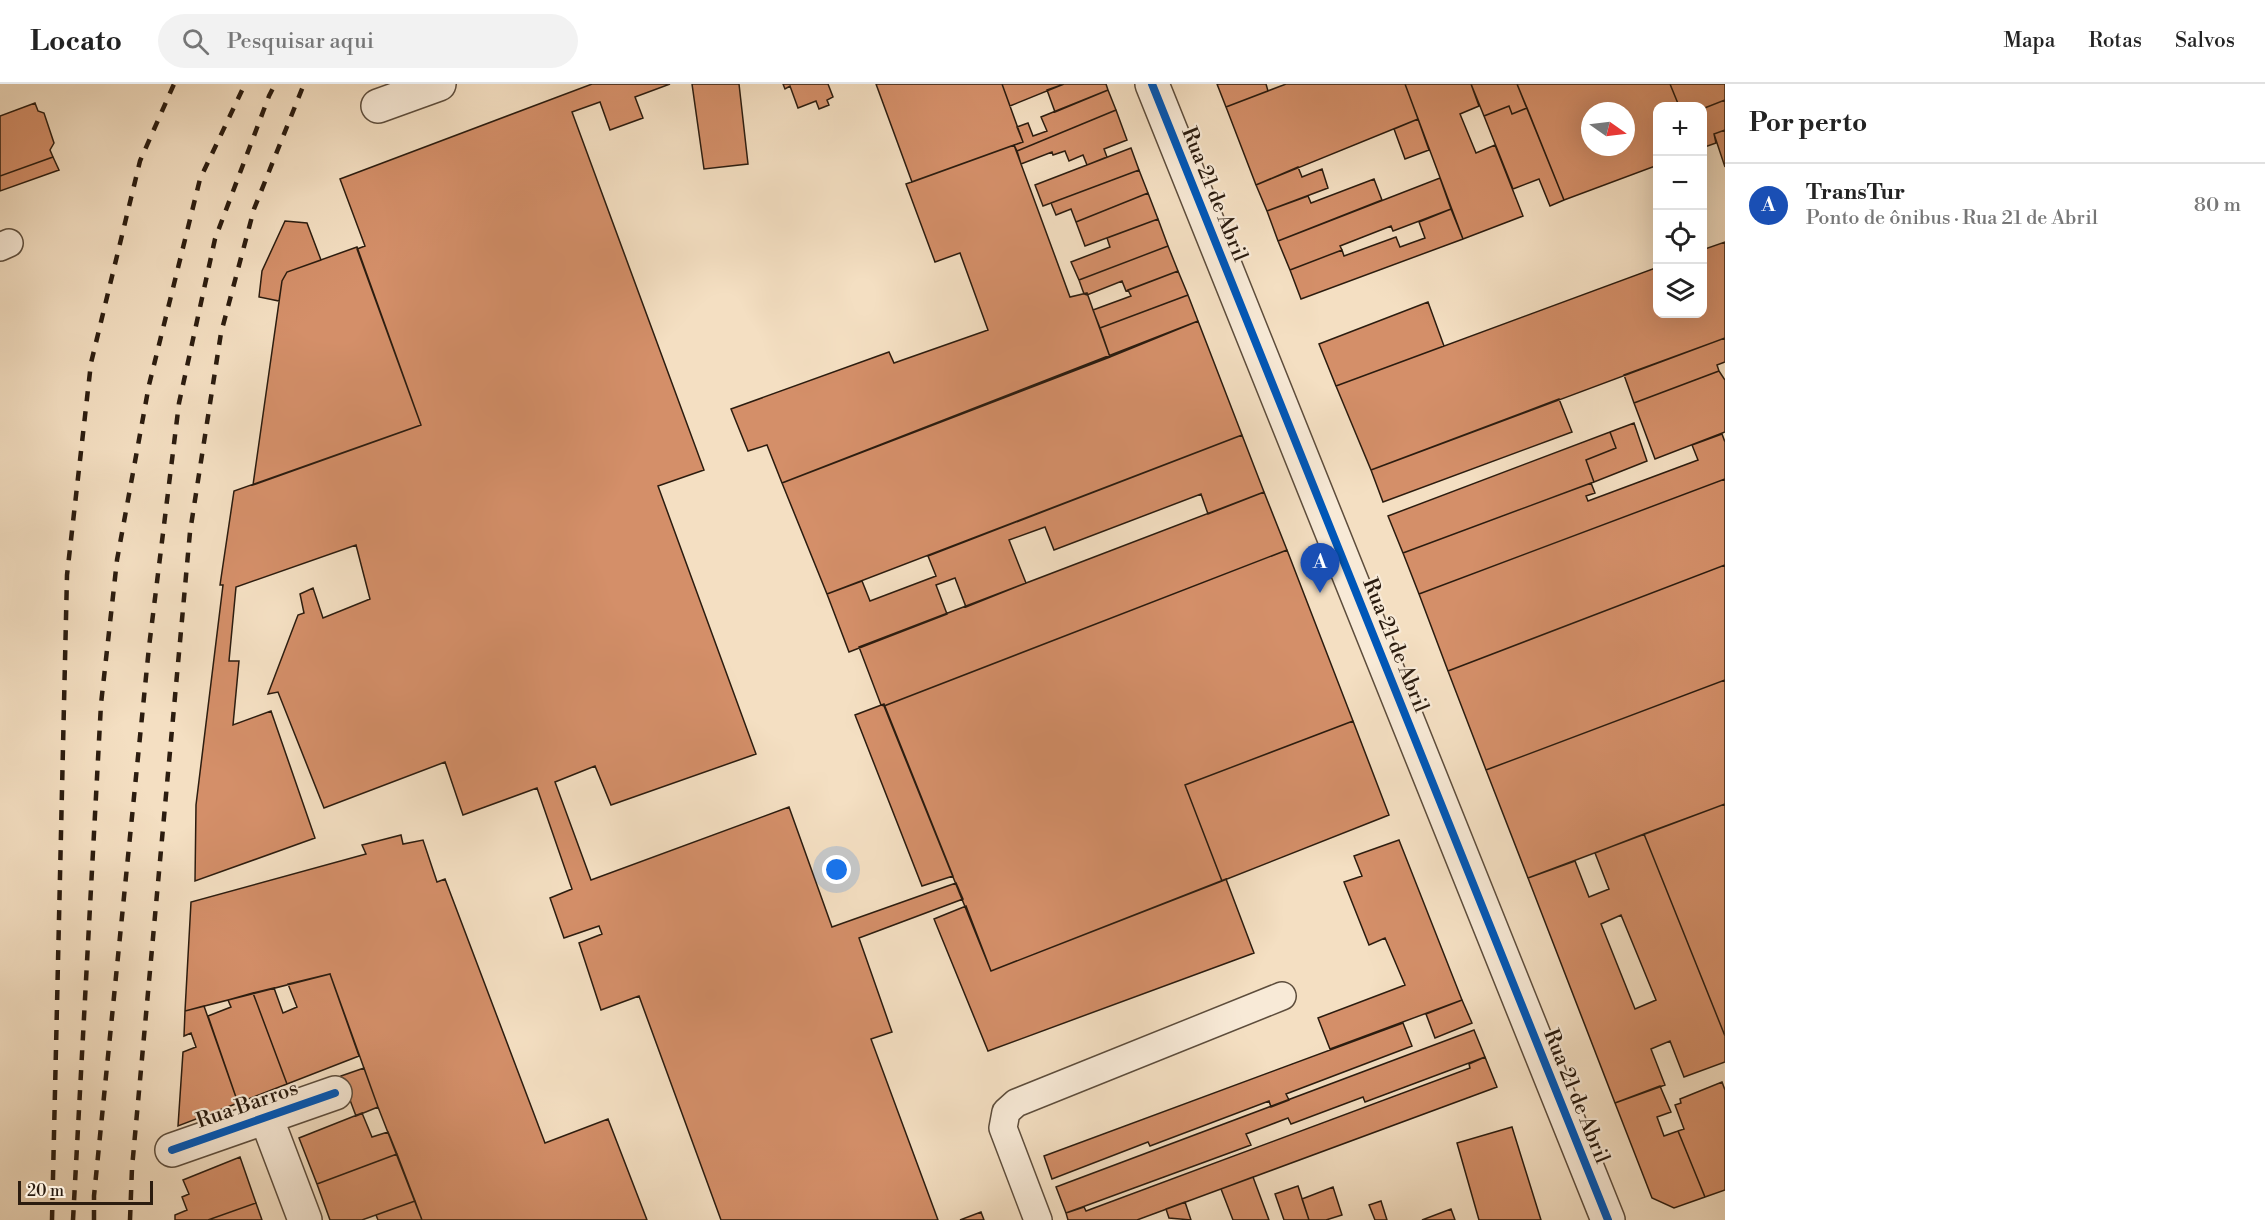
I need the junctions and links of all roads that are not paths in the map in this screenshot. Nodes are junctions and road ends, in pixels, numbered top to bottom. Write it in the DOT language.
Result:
graph roads {
  1 [pos="439,84"];
  2 [pos="1152,84"];
  3 [pos="378,106"];
  4 [pos="1282,996"];
  5 [pos="334,1093"];
  6 [pos="266,1117"];
  7 [pos="172,1150"];
  8 [pos="305,1220"];
  9 [pos="1038,1220"];
  10 [pos="1608,1220"];
  1 -- 3 [label="street"];
  2 -- 10 [label="street, Rua 21 de Abril"];
  4 -- 9 [label="lane"];
  5 -- 6 [label="street, Rua Barros"];
  6 -- 7 [label="street, Rua Barros"];
  6 -- 8 [label="street"];
}
